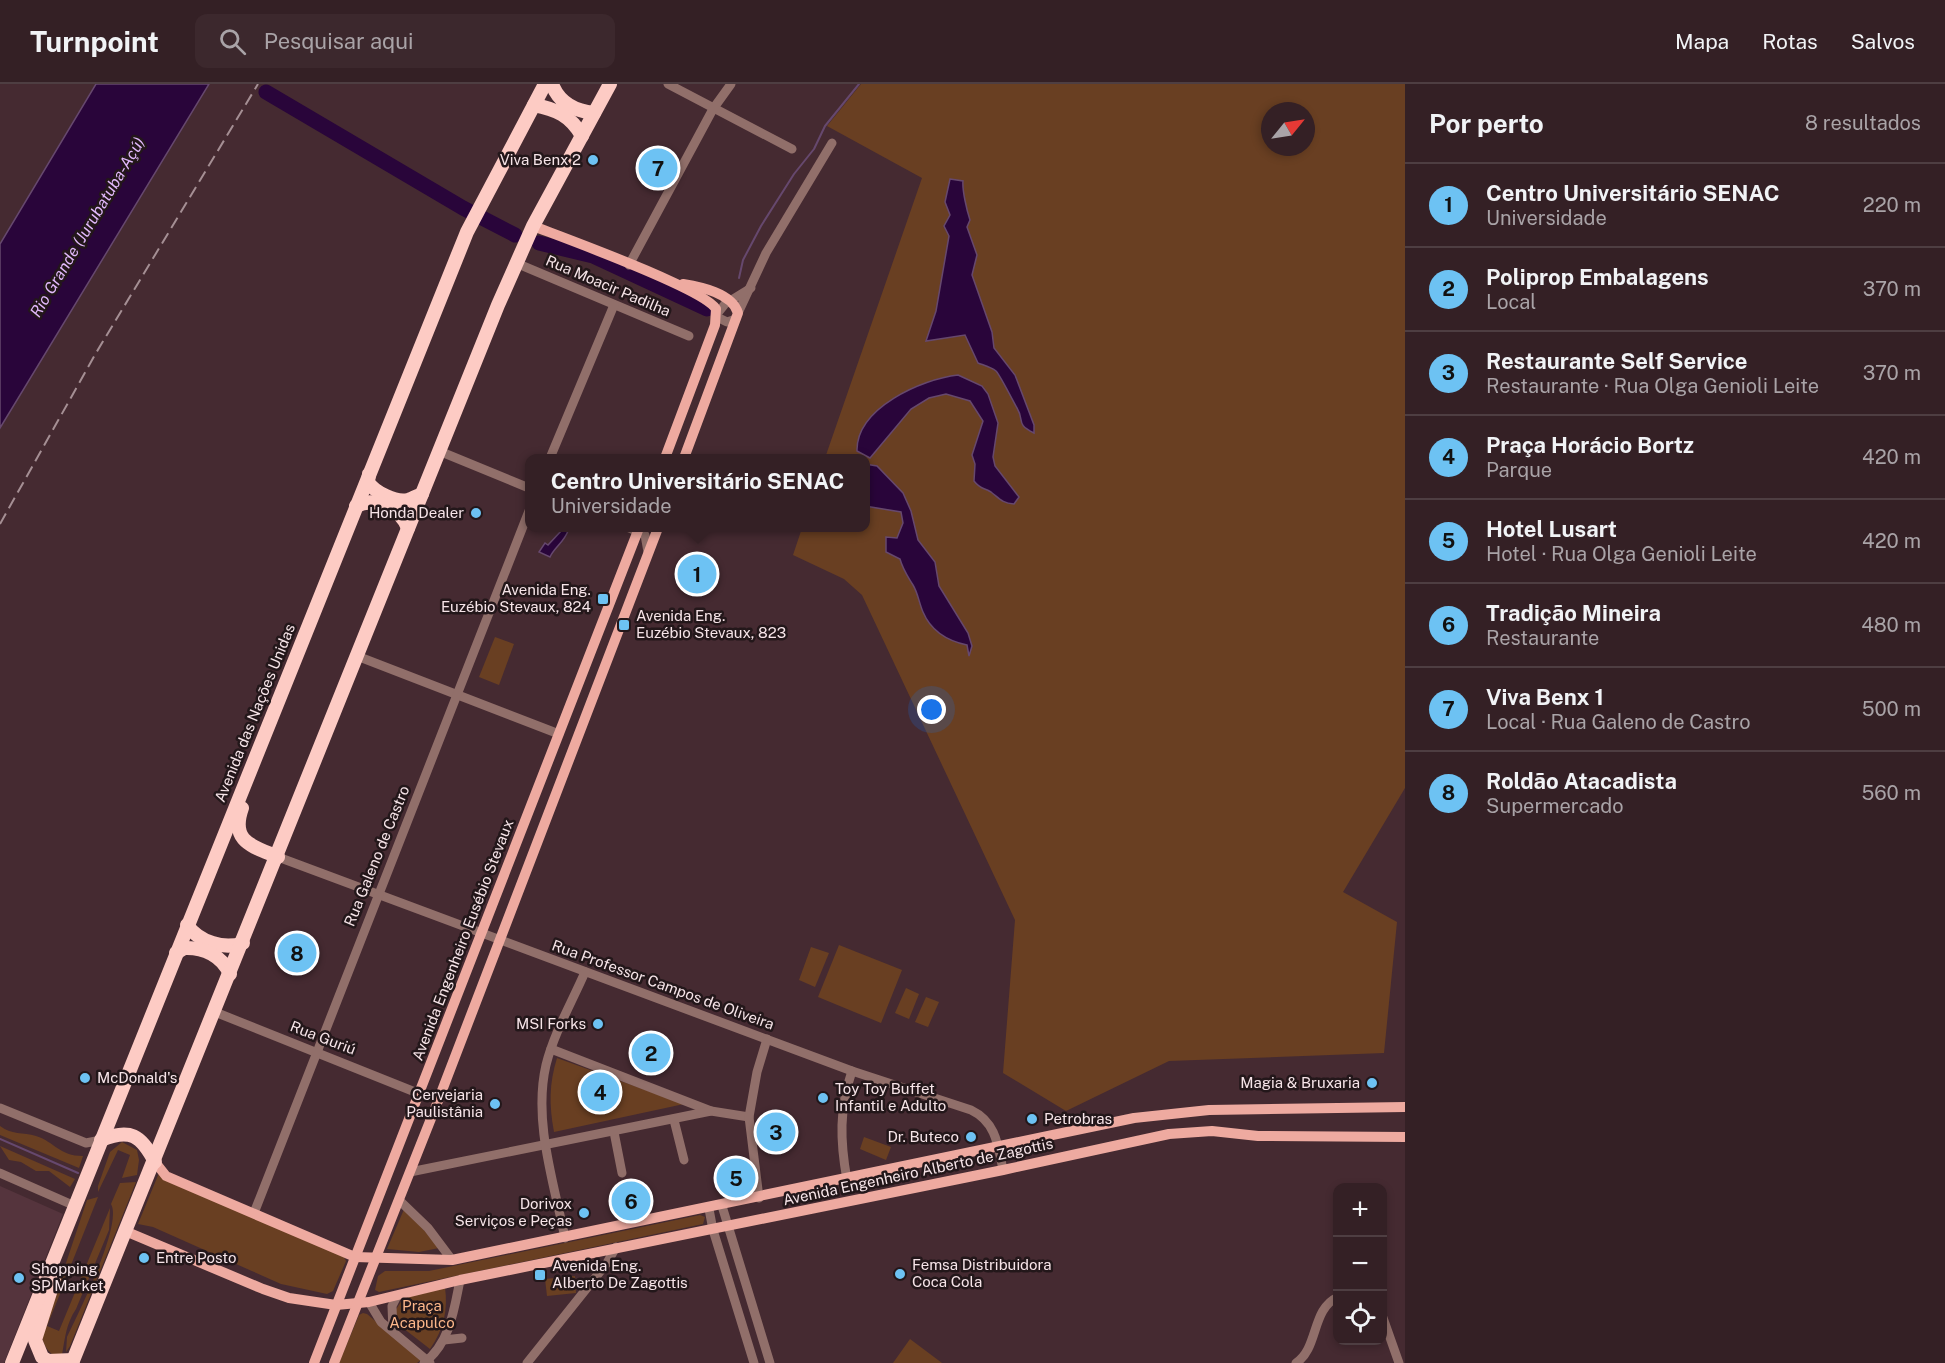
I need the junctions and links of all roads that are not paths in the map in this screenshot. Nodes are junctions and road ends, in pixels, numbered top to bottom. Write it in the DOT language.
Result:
graph roads {
  1 [pos="545,84"];
  2 [pos="552,84"];
  3 [pos="610,84"];
  4 [pos="668,84"];
  5 [pos="731,84"];
  6 [pos="534,105"];
  7 [pos="713,109"];
  8 [pos="594,112"];
  9 [pos="582,136"];
  10 [pos="832,143"];
  11 [pos="792,149"];
  12 [pos="531,230"];
  13 [pos="518,258"];
  14 [pos="629,265"];
  15 [pos="671,282"];
  16 [pos="751,288"];
  17 [pos="730,300"];
  18 [pos="614,305"];
  19 [pos="717,315"];
  20 [pos="737,316"];
  21 [pos="688,336"];
  22 [pos="439,450"];
  23 [pos="552,454"];
  24 [pos="667,454"];
  25 [pos="686,454"];
  26 [pos="369,474"];
  27 [pos="525,486"];
  28 [pos="422,494"];
  29 [pos="356,506"];
  30 [pos="525,522"];
  31 [pos="408,528"];
  32 [pos="635,532"];
  33 [pos="639,532"];
  34 [pos="656,532"];
  35 [pos="648,552"];
  36 [pos="357,656"];
  37 [pos="459,695"];
  38 [pos="559,734"];
  39 [pos="256,755"];
  40 [pos="278,857"];
  41 [pos="511,858"];
  42 [pos="521,886"];
  43 [pos="378,896"];
  44 [pos="187,925"];
  45 [pos="481,934"];
  46 [pos="500,941"];
  47 [pos="243,943"];
  48 [pos="176,953"];
  49 [pos="585,972"];
  50 [pos="230,974"];
  51 [pos="215,1012"];
  52 [pos="767,1039"];
  53 [pos="551,1049"];
  54 [pos="316,1051"];
  55 [pos="852,1071"];
  56 [pos="420,1094"];
  57 [pos="1405,1107"];
  58 [pos="0,1108"];
  59 [pos="711,1111"];
  60 [pos="433,1114"];
  61 [pos="749,1117"];
  62 [pos="674,1119"];
  63 [pos="614,1132"];
  64 [pos="1405,1137"];
  65 [pos="100,1140"];
  66 [pos="546,1144"];
  67 [pos="998,1148"];
  68 [pos="684,1160"];
  69 [pos="155,1162"];
  70 [pos="1003,1170"];
  71 [pos="410,1172"];
  72 [pos="0,1173"];
  73 [pos="622,1173"];
  74 [pos="847,1180"];
  75 [pos="759,1198"];
  76 [pos="399,1200"];
  77 [pos="75,1206"];
  78 [pos="722,1206"];
  79 [pos="709,1209"];
  80 [pos="254,1213"];
  81 [pos="728,1227"];
  82 [pos="125,1230"];
  83 [pos="713,1230"];
  84 [pos="63,1236"];
  85 [pos="565,1238"];
  86 [pos="616,1247"];
  87 [pos="355,1257"];
  88 [pos="373,1260"];
  89 [pos="452,1260"];
  90 [pos="738,1260"];
  91 [pos="723,1262"];
  92 [pos="460,1280"];
  93 [pos="397,1296"];
  94 [pos="1333,1301"];
  95 [pos="369,1302"];
  96 [pos="357,1303"];
  97 [pos="336,1305"];
  98 [pos="1387,1327"];
  99 [pos="393,1331"];
  100 [pos="462,1338"];
  101 [pos="444,1340"];
  102 [pos="321,1346"];
  103 [pos="73,1362"];
  104 [pos="334,1362"];
  105 [pos="428,1362"];
  106 [pos="12,1363"];
  107 [pos="314,1363"];
  108 [pos="527,1363"];
  109 [pos="754,1363"];
  110 [pos="770,1363"];
  111 [pos="1296,1363"];
  112 [pos="1399,1363"];
  1 -- 6 [label="highway, Avenida das Nações Unidas"];
  2 -- 8 [label="highway"];
  3 -- 8 [label="highway"];
  4 -- 7 [label="street"];
  5 -- 7 [label="street"];
  6 -- 9 [label="highway"];
  6 -- 26 [label="highway, Avenida das Nações Unidas"];
  7 -- 11 [label="street"];
  7 -- 14 [label="street"];
  8 -- 9 [label="highway"];
  9 -- 12 [label="highway"];
  10 -- 16 [label="street"];
  12 -- 13 [label="highway"];
  12 -- 14 [label="main road, Rua Moacir Padilha"];
  13 -- 18 [label="street, Rua Moacir Padilha"];
  13 -- 22 [label="highway"];
  14 -- 15 [label="main road, Rua Moacir Padilha"];
  15 -- 17 [label="main road"];
  15 -- 19 [label="main road"];
  16 -- 17 [label="street"];
  16 -- 20 [label="street"];
  17 -- 19 [label="street"];
  17 -- 20 [label="main road"];
  18 -- 21 [label="street, Rua Moacir Padilha"];
  18 -- 23 [label="street"];
  19 -- 20 [label="street"];
  19 -- 24 [label="main road"];
  20 -- 25 [label="main road"];
  22 -- 27 [label="street"];
  22 -- 28 [label="highway"];
  26 -- 28 [label="highway"];
  26 -- 29 [label="highway, Avenida das Nações Unidas"];
  28 -- 31 [label="highway"];
  29 -- 31 [label="highway"];
  29 -- 39 [label="highway, Avenida das Nações Unidas"];
  30 -- 37 [label="street, Rua Galeno de Castro"];
  31 -- 36 [label="highway"];
  32 -- 38 [label="main road, Avenida Engenheiro Eusébio Stevaux"];
  33 -- 35 [label="street"];
  34 -- 35 [label="main road"];
  35 -- 42 [label="main road"];
  36 -- 37 [label="street"];
  36 -- 40 [label="highway"];
  37 -- 38 [label="street"];
  37 -- 43 [label="street, Rua Galeno de Castro"];
  38 -- 41 [label="main road, Avenida Engenheiro Eusébio Stevaux"];
  39 -- 40 [label="highway"];
  39 -- 44 [label="highway, Avenida das Nações Unidas"];
  40 -- 43 [label="street, Rua Professor Campos de Oliveira"];
  40 -- 47 [label="highway"];
  41 -- 42 [label="main road"];
  41 -- 45 [label="main road, Avenida Engenheiro Eusébio Stevaux"];
  42 -- 46 [label="main road"];
  43 -- 45 [label="street, Rua Professor Campos de Oliveira"];
  43 -- 54 [label="street, Rua Galeno de Castro"];
  44 -- 47 [label="highway"];
  44 -- 48 [label="highway, Avenida das Nações Unidas"];
  45 -- 46 [label="street, Rua Professor Campos de Oliveira"];
  45 -- 56 [label="main road, Avenida Engenheiro Eusébio Stevaux"];
  46 -- 49 [label="street, Rua Professor Campos de Oliveira"];
  46 -- 60 [label="main road"];
  47 -- 50 [label="highway"];
  48 -- 50 [label="highway"];
  48 -- 65 [label="highway, Avenida das Nações Unidas"];
  49 -- 52 [label="street, Rua Professor Campos de Oliveira"];
  49 -- 53 [label="street"];
  50 -- 51 [label="highway"];
  51 -- 54 [label="street, Rua Guriú"];
  51 -- 69 [label="highway"];
  52 -- 55 [label="street, Rua Professor Campos de Oliveira"];
  52 -- 61 [label="street"];
  53 -- 59 [label="street"];
  53 -- 66 [label="street"];
  54 -- 56 [label="street, Rua Guriú"];
  54 -- 80 [label="street, Rua Galeno de Castro"];
  55 -- 67 [label="street, Rua Professor Campos de Oliveira"];
  55 -- 74 [label="street"];
  56 -- 60 [label="main road"];
  56 -- 87 [label="main road, Avenida Engenheiro Eusébio Stevaux"];
  57 -- 67 [label="main road, Avenida Engenheiro Alberto de Zagottis"];
  58 -- 65 [label="street"];
  59 -- 61 [label="street"];
  59 -- 62 [label="street"];
  60 -- 71 [label="main road"];
  61 -- 75 [label="street"];
  62 -- 63 [label="street"];
  62 -- 68 [label="street"];
  63 -- 66 [label="street"];
  63 -- 73 [label="street"];
  64 -- 70 [label="main road, Avenida Engenheiro Alberto de Zagottis"];
  65 -- 69 [label="highway"];
  65 -- 77 [label="highway, Avenida das Nações Unidas"];
  66 -- 71 [label="street"];
  66 -- 85 [label="street"];
  67 -- 70 [label="street, Rua Professor Campos de Oliveira"];
  67 -- 74 [label="main road, Avenida Engenheiro Alberto de Zagottis"];
  69 -- 80 [label="main road, Avenida Engenheiro Alberto de Zagottis"];
  69 -- 82 [label="highway"];
  70 -- 81 [label="main road, Avenida Engenheiro Alberto de Zagottis"];
  71 -- 76 [label="main road"];
  72 -- 77 [label="street"];
  74 -- 75 [label="main road, Avenida Engenheiro Alberto de Zagottis"];
  75 -- 78 [label="main road, Avenida Engenheiro Alberto de Zagottis"];
  76 -- 88 [label="main road"];
  76 -- 89 [label="street"];
  77 -- 84 [label="highway, Avenida das Nações Unidas"];
  78 -- 79 [label="main road, Avenida Engenheiro Alberto de Zagottis"];
  78 -- 81 [label="street"];
  79 -- 83 [label="street"];
  79 -- 85 [label="main road, Avenida Engenheiro Alberto de Zagottis"];
  80 -- 87 [label="main road, Avenida Engenheiro Alberto de Zagottis"];
  81 -- 83 [label="main road, Avenida Engenheiro Alberto de Zagottis"];
  81 -- 90 [label="street"];
  82 -- 97 [label="main road, Avenida Engenheiro Alberto de Zagottis"];
  82 -- 103 [label="highway"];
  83 -- 86 [label="main road, Avenida Engenheiro Alberto de Zagottis"];
  83 -- 91 [label="street"];
  84 -- 103 [label="highway"];
  84 -- 106 [label="highway, Avenida das Nações Unidas"];
  85 -- 89 [label="main road, Avenida Engenheiro Alberto de Zagottis"];
  86 -- 92 [label="main road, Avenida Engenheiro Alberto de Zagottis"];
  86 -- 108 [label="street"];
  87 -- 88 [label="main road, Avenida Engenheiro Alberto de Zagottis"];
  87 -- 97 [label="main road, Avenida Engenheiro Eusébio Stevaux"];
  88 -- 89 [label="main road, Avenida Engenheiro Alberto de Zagottis"];
  88 -- 96 [label="main road"];
  90 -- 91 [label="street"];
  90 -- 110 [label="street"];
  91 -- 109 [label="street"];
  92 -- 93 [label="main road, Avenida Engenheiro Alberto de Zagottis"];
  92 -- 101 [label="street"];
  93 -- 95 [label="main road, Avenida Engenheiro Alberto de Zagottis"];
  93 -- 99 [label="street"];
  94 -- 111 [label="street"];
  95 -- 96 [label="main road, Avenida Engenheiro Alberto de Zagottis"];
  95 -- 99 [label="street"];
  96 -- 97 [label="main road, Avenida Engenheiro Alberto de Zagottis"];
  96 -- 104 [label="main road"];
  97 -- 102 [label="main road, Avenida Engenheiro Eusébio Stevaux"];
  98 -- 112 [label="street"];
  99 -- 105 [label="street"];
  100 -- 101 [label="street"];
  101 -- 105 [label="street"];
  102 -- 104 [label="main road"];
  102 -- 107 [label="main road, Avenida Engenheiro Eusébio Stevaux"];
}
